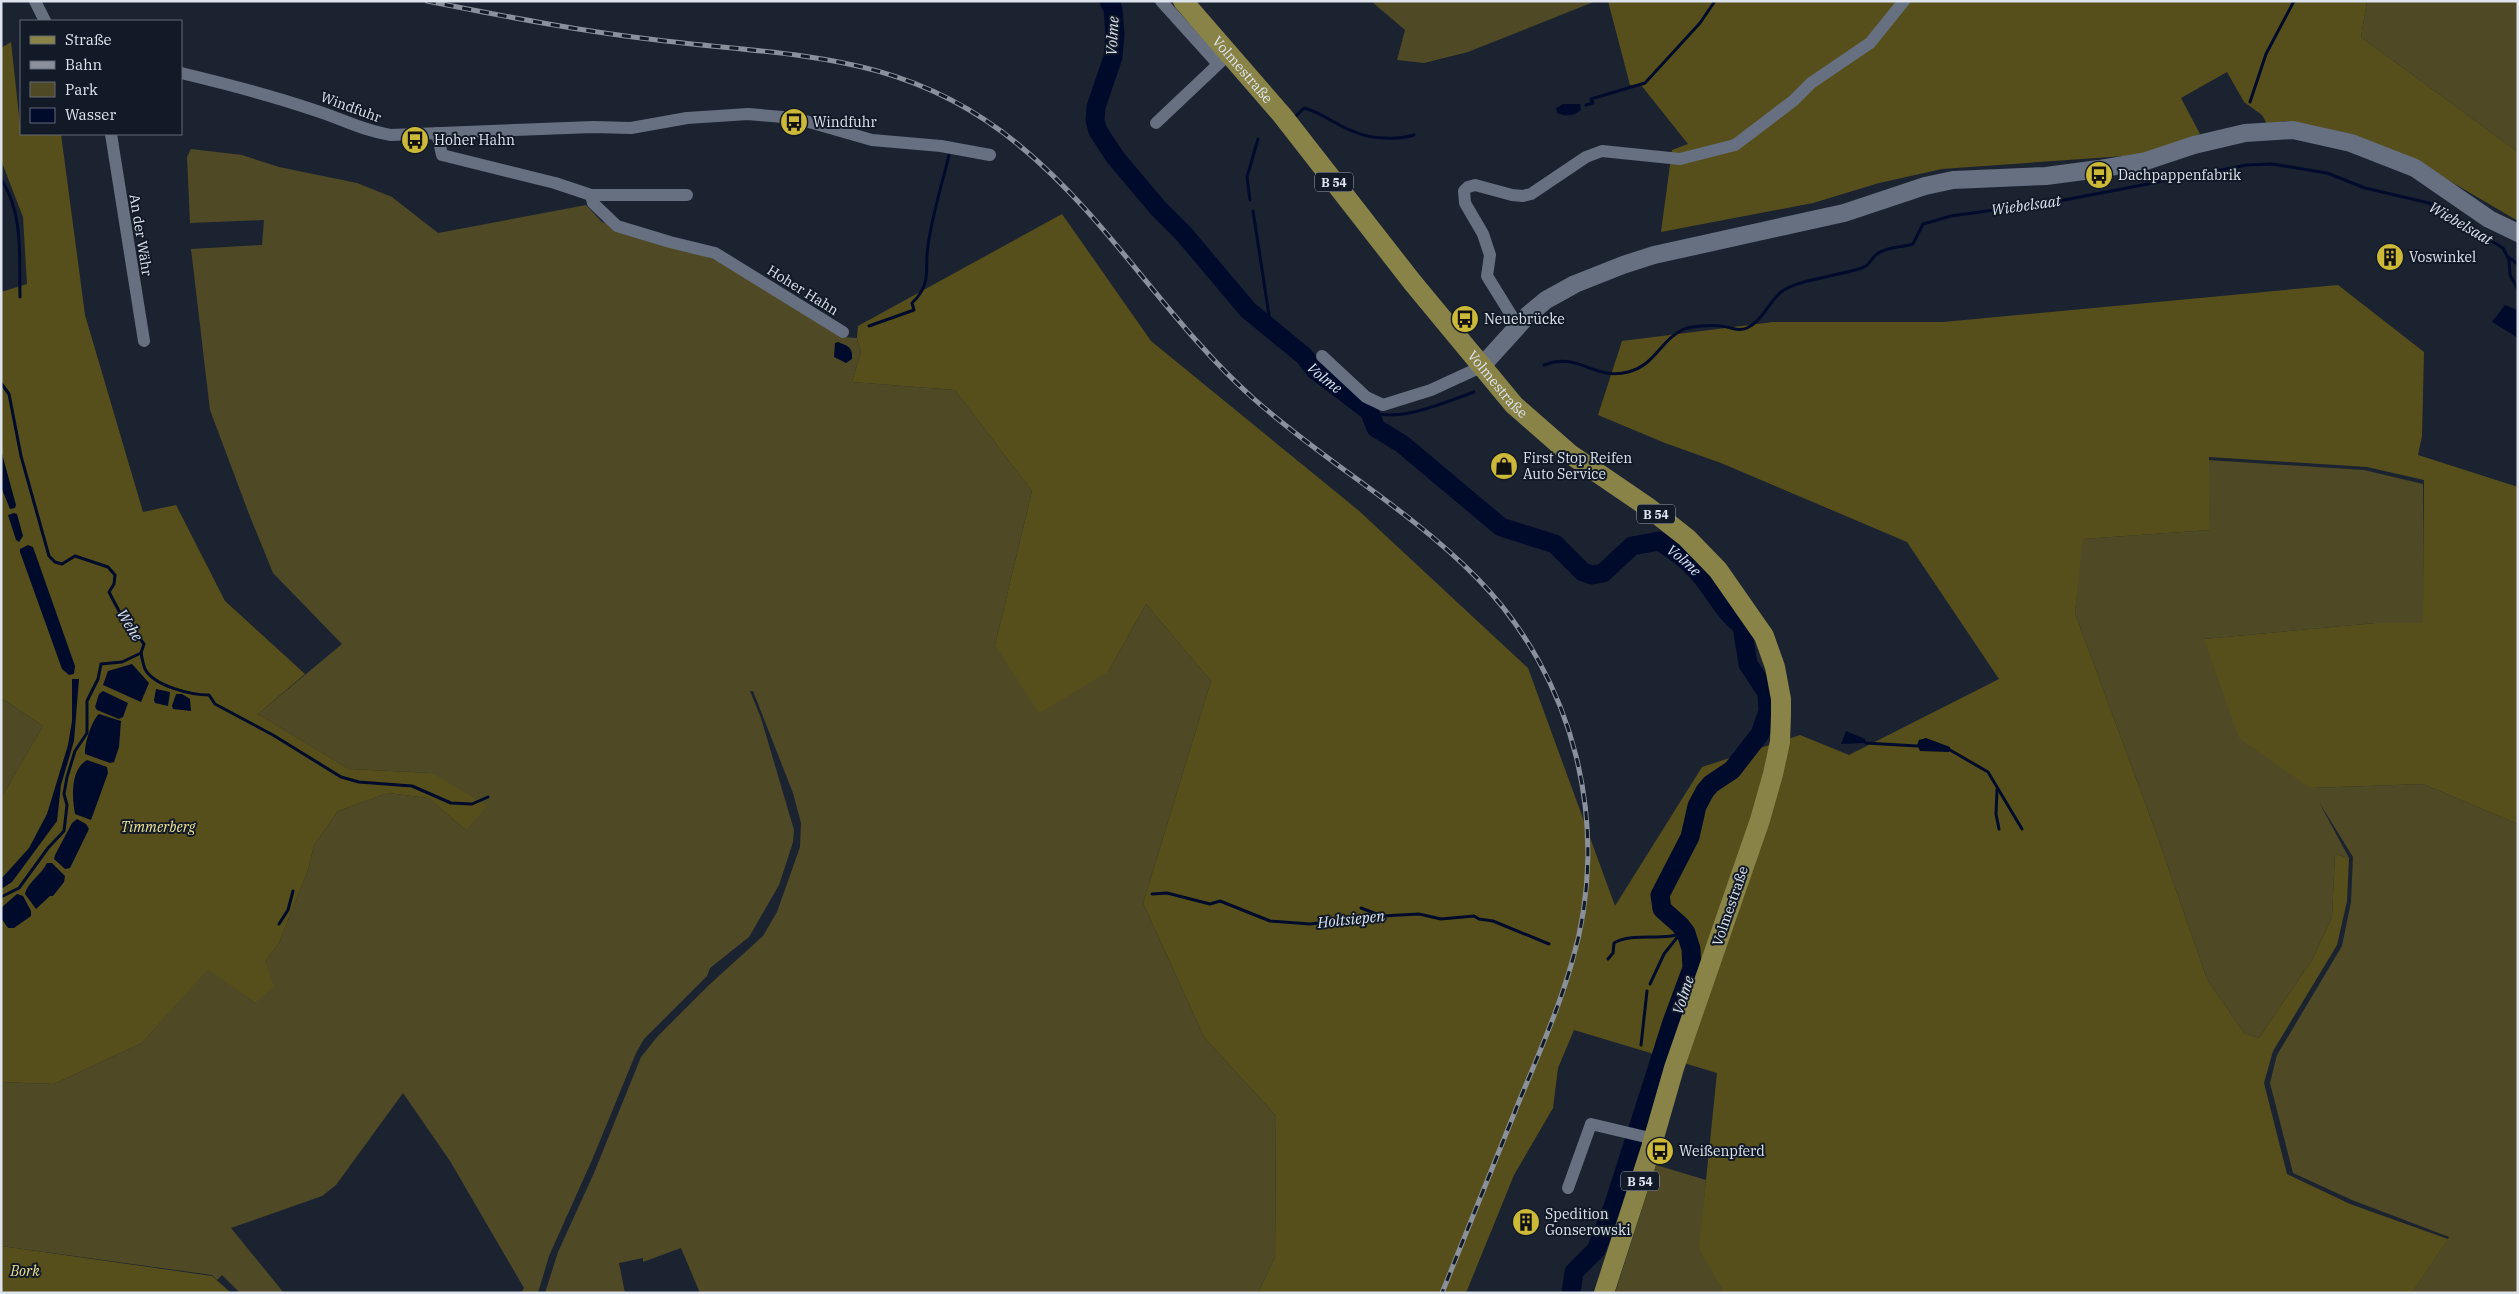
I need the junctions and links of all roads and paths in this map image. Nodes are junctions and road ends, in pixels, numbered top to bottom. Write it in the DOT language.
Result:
graph roads {
  1 [pos="35,1"];
  2 [pos="1161,1"];
  3 [pos="1183,1"];
  4 [pos="1904,1"];
  5 [pos="44,20"];
  6 [pos="1223,58"];
  7 [pos="182,73"];
  8 [pos="1156,123"];
  9 [pos="437,133"];
  10 [pos="111,135"];
  11 [pos="990,155"];
  12 [pos="591,195"];
  13 [pos="687,195"];
  14 [pos="2518,233"];
  15 [pos="1518,326"];
  16 [pos="843,332"];
  17 [pos="144,341"];
  18 [pos="1322,356"];
  19 [pos="1481,367"];
  20 [pos="1649,1138"];
  21 [pos="1568,1188"];
  22 [pos="1604,1293"];
  1 -- 5 [label="street"];
  2 -- 6 [label="street"];
  3 -- 6 [label="main road, Volmestraße / B 54"];
  4 -- 15 [label="street"];
  6 -- 8 [label="street"];
  6 -- 19 [label="main road, Volmestraße / B 54"];
  7 -- 9 [label="street, Windfuhr"];
  9 -- 11 [label="street, Windfuhr"];
  9 -- 12 [label="street"];
  10 -- 17 [label="street, An der Währ"];
  12 -- 13 [label="street"];
  12 -- 16 [label="street, Hoher Hahn"];
  14 -- 15 [label="main road"];
  15 -- 19 [label="main road"];
  18 -- 19 [label="street"];
  19 -- 20 [label="main road, Volmestraße / B 54"];
  20 -- 21 [label="street"];
  20 -- 22 [label="main road, B 54"];
}
